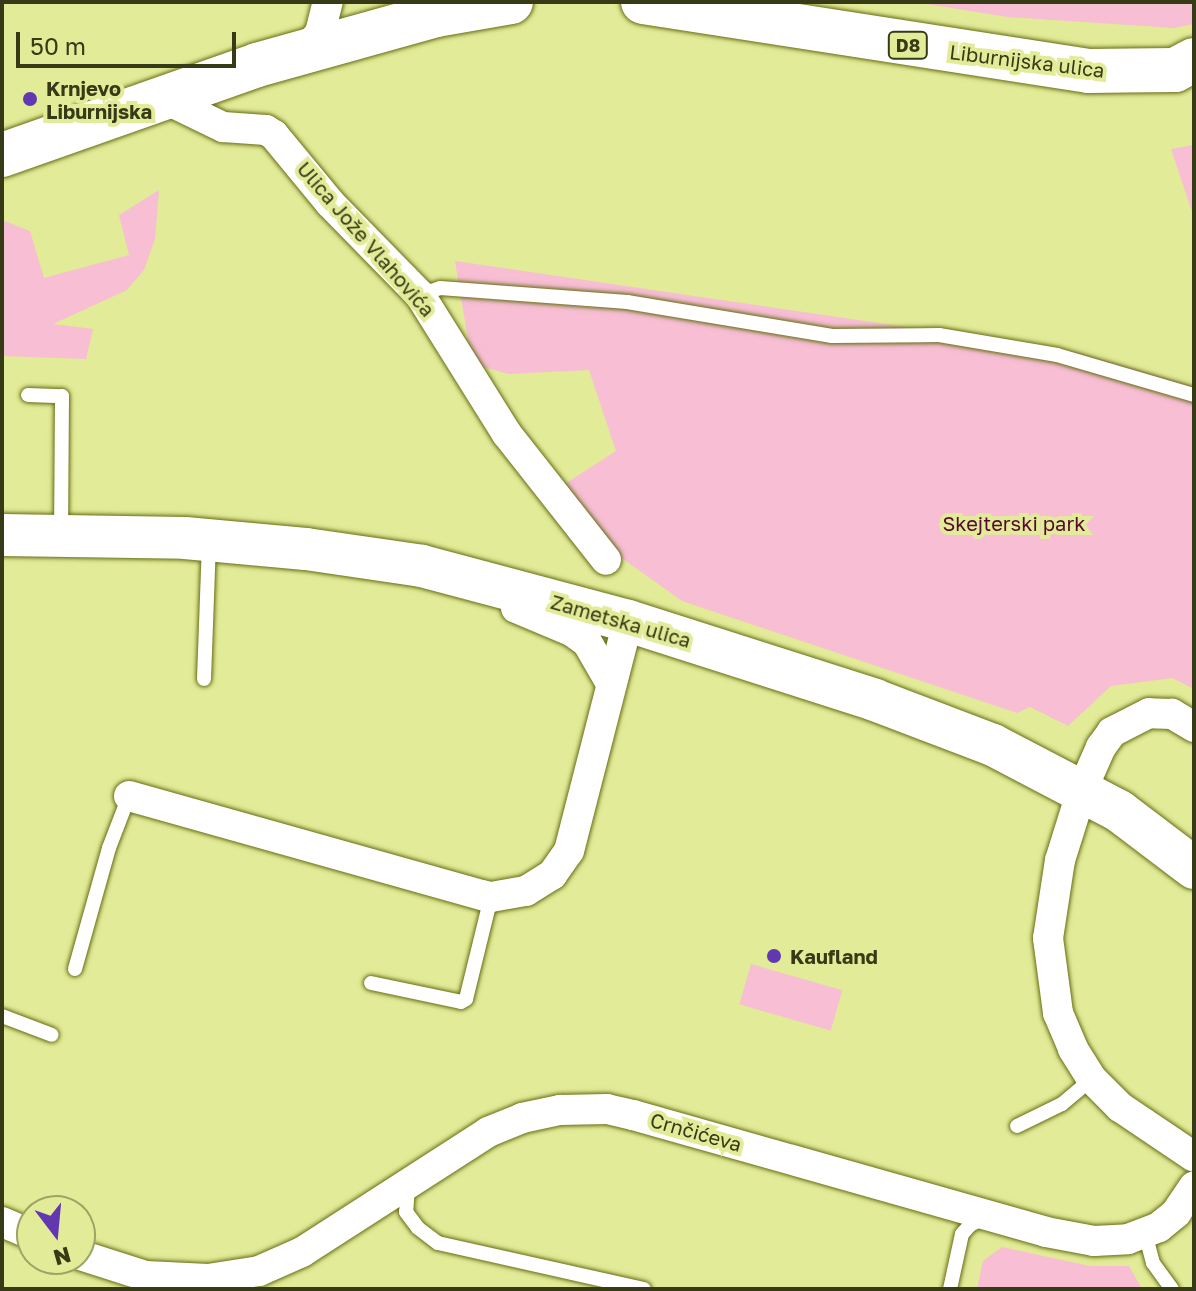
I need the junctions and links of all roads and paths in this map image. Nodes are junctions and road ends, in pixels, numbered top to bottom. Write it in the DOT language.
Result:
graph roads {
  1 [pos="329,2"];
  2 [pos="511,2"];
  3 [pos="643,2"];
  4 [pos="441,6"];
  5 [pos="378,22"];
  6 [pos="303,52"];
  7 [pos="1188,70"];
  8 [pos="163,98"];
  9 [pos="2,155"];
  10 [pos="420,295"];
  11 [pos="28,395"];
  12 [pos="1194,395"];
  13 [pos="2,535"];
  14 [pos="61,535"];
  15 [pos="209,541"];
  16 [pos="606,560"];
  17 [pos="471,579"];
  18 [pos="628,621"];
  19 [pos="204,679"];
  20 [pos="610,682"];
  21 [pos="1194,727"];
  22 [pos="1082,790"];
  23 [pos="129,796"];
  24 [pos="1194,868"];
  25 [pos="491,897"];
  26 [pos="75,969"];
  27 [pos="371,983"];
  28 [pos="2,1016"];
  29 [pos="52,1035"];
  30 [pos="1092,1079"];
  31 [pos="1017,1126"];
  32 [pos="1194,1157"];
  33 [pos="410,1182"];
  34 [pos="1194,1186"];
  35 [pos="992,1216"];
  36 [pos="1145,1233"];
  37 [pos="96,1260"];
  38 [pos="644,1289"];
  39 [pos="950,1289"];
  40 [pos="1172,1289"];
  1 -- 5 [label="street"];
  1 -- 6 [label="street"];
  2 -- 4 [label="main road"];
  3 -- 7 [label="main road, Liburnijska ulica / D8"];
  4 -- 5 [label="main road"];
  5 -- 6 [label="main road"];
  6 -- 8 [label="main road"];
  8 -- 9 [label="main road"];
  8 -- 10 [label="street, Ulica Jože Vlahovića"];
  10 -- 12 [label="lane"];
  10 -- 16 [label="street, Ulica Jože Vlahovića"];
  11 -- 14 [label="lane"];
  13 -- 14 [label="main road, Zametska ulica"];
  14 -- 15 [label="main road, Zametska ulica"];
  15 -- 17 [label="main road, Zametska ulica"];
  15 -- 19 [label="lane"];
  17 -- 18 [label="main road, Zametska ulica"];
  17 -- 20 [label="street"];
  18 -- 20 [label="street"];
  18 -- 22 [label="main road, Zametska ulica"];
  20 -- 25 [label="street"];
  21 -- 22 [label="street"];
  22 -- 24 [label="main road, Zametska ulica"];
  22 -- 30 [label="street"];
  23 -- 25 [label="street"];
  23 -- 26 [label="lane"];
  25 -- 27 [label="lane"];
  28 -- 29 [label="lane"];
  30 -- 31 [label="lane"];
  30 -- 32 [label="street"];
  33 -- 35 [label="street, Crnčićeva"];
  33 -- 37 [label="street, Crnčićeva"];
  33 -- 38 [label="lane"];
  34 -- 36 [label="street, Crnčićeva"];
  35 -- 36 [label="street, Crnčićeva"];
  35 -- 39 [label="lane"];
  36 -- 40 [label="lane"];
}
